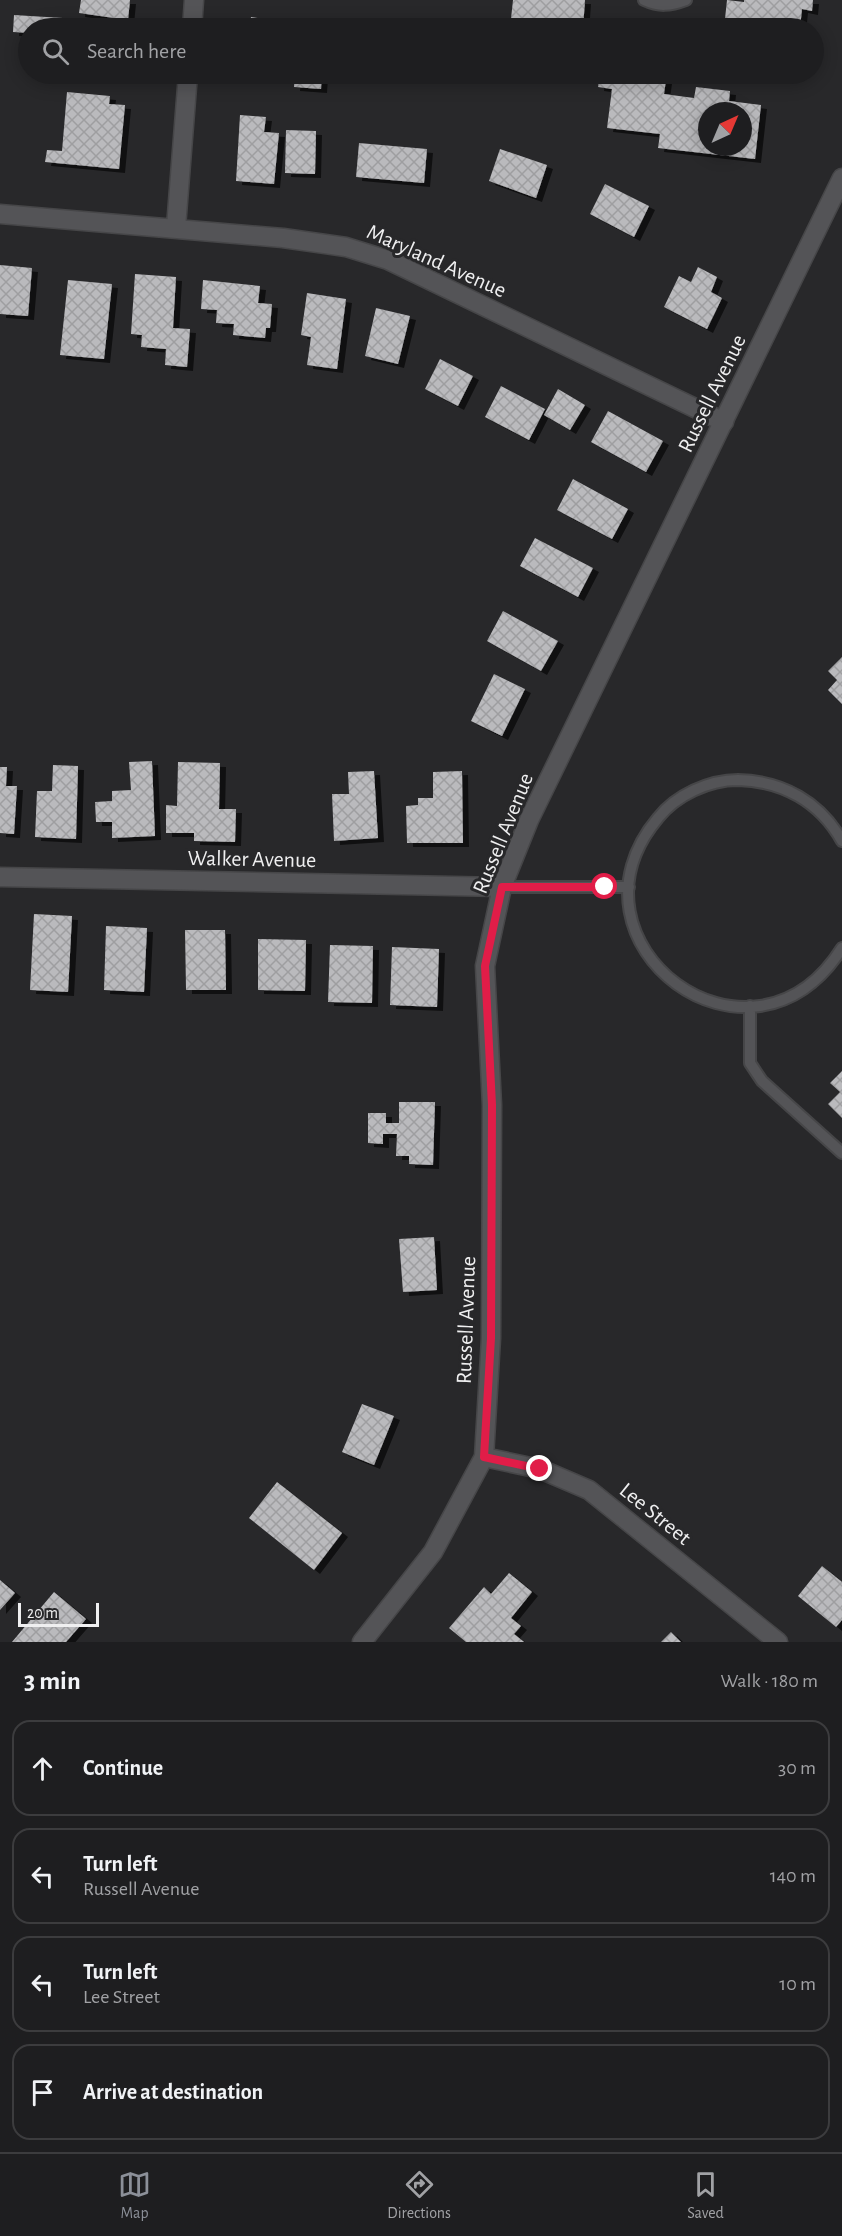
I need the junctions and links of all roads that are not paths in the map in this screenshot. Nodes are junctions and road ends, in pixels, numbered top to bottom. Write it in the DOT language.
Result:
graph roads {
  1 [pos="194,0"];
  2 [pos="644,0"];
  3 [pos="686,0"];
  4 [pos="193,18"];
  5 [pos="187,84"];
  6 [pos="842,178"];
  7 [pos="0,214"];
  8 [pos="176,227"];
  9 [pos="724,422"];
  10 [pos="842,841"];
  11 [pos="0,877"];
  12 [pos="502,887"];
  13 [pos="629,887"];
  14 [pos="842,948"];
  15 [pos="750,1006"];
  16 [pos="842,1153"];
  17 [pos="484,1457"];
  18 [pos="362,1642"];
  19 [pos="778,1642"];
  1 -- 4 [label="street"];
  2 -- 3 [label="lane"];
  5 -- 8 [label="street"];
  6 -- 9 [label="street, Russell Avenue"];
  7 -- 8 [label="street, Maryland Avenue"];
  8 -- 9 [label="street, Maryland Avenue"];
  9 -- 12 [label="street, Russell Avenue"];
  10 -- 13 [label="lane"];
  11 -- 12 [label="street, Walker Avenue"];
  12 -- 13 [label="lane"];
  12 -- 17 [label="street, Russell Avenue"];
  13 -- 15 [label="lane"];
  14 -- 15 [label="lane"];
  15 -- 16 [label="lane"];
  17 -- 18 [label="street, Russell Avenue"];
  17 -- 19 [label="street, Lee Street"];
}
